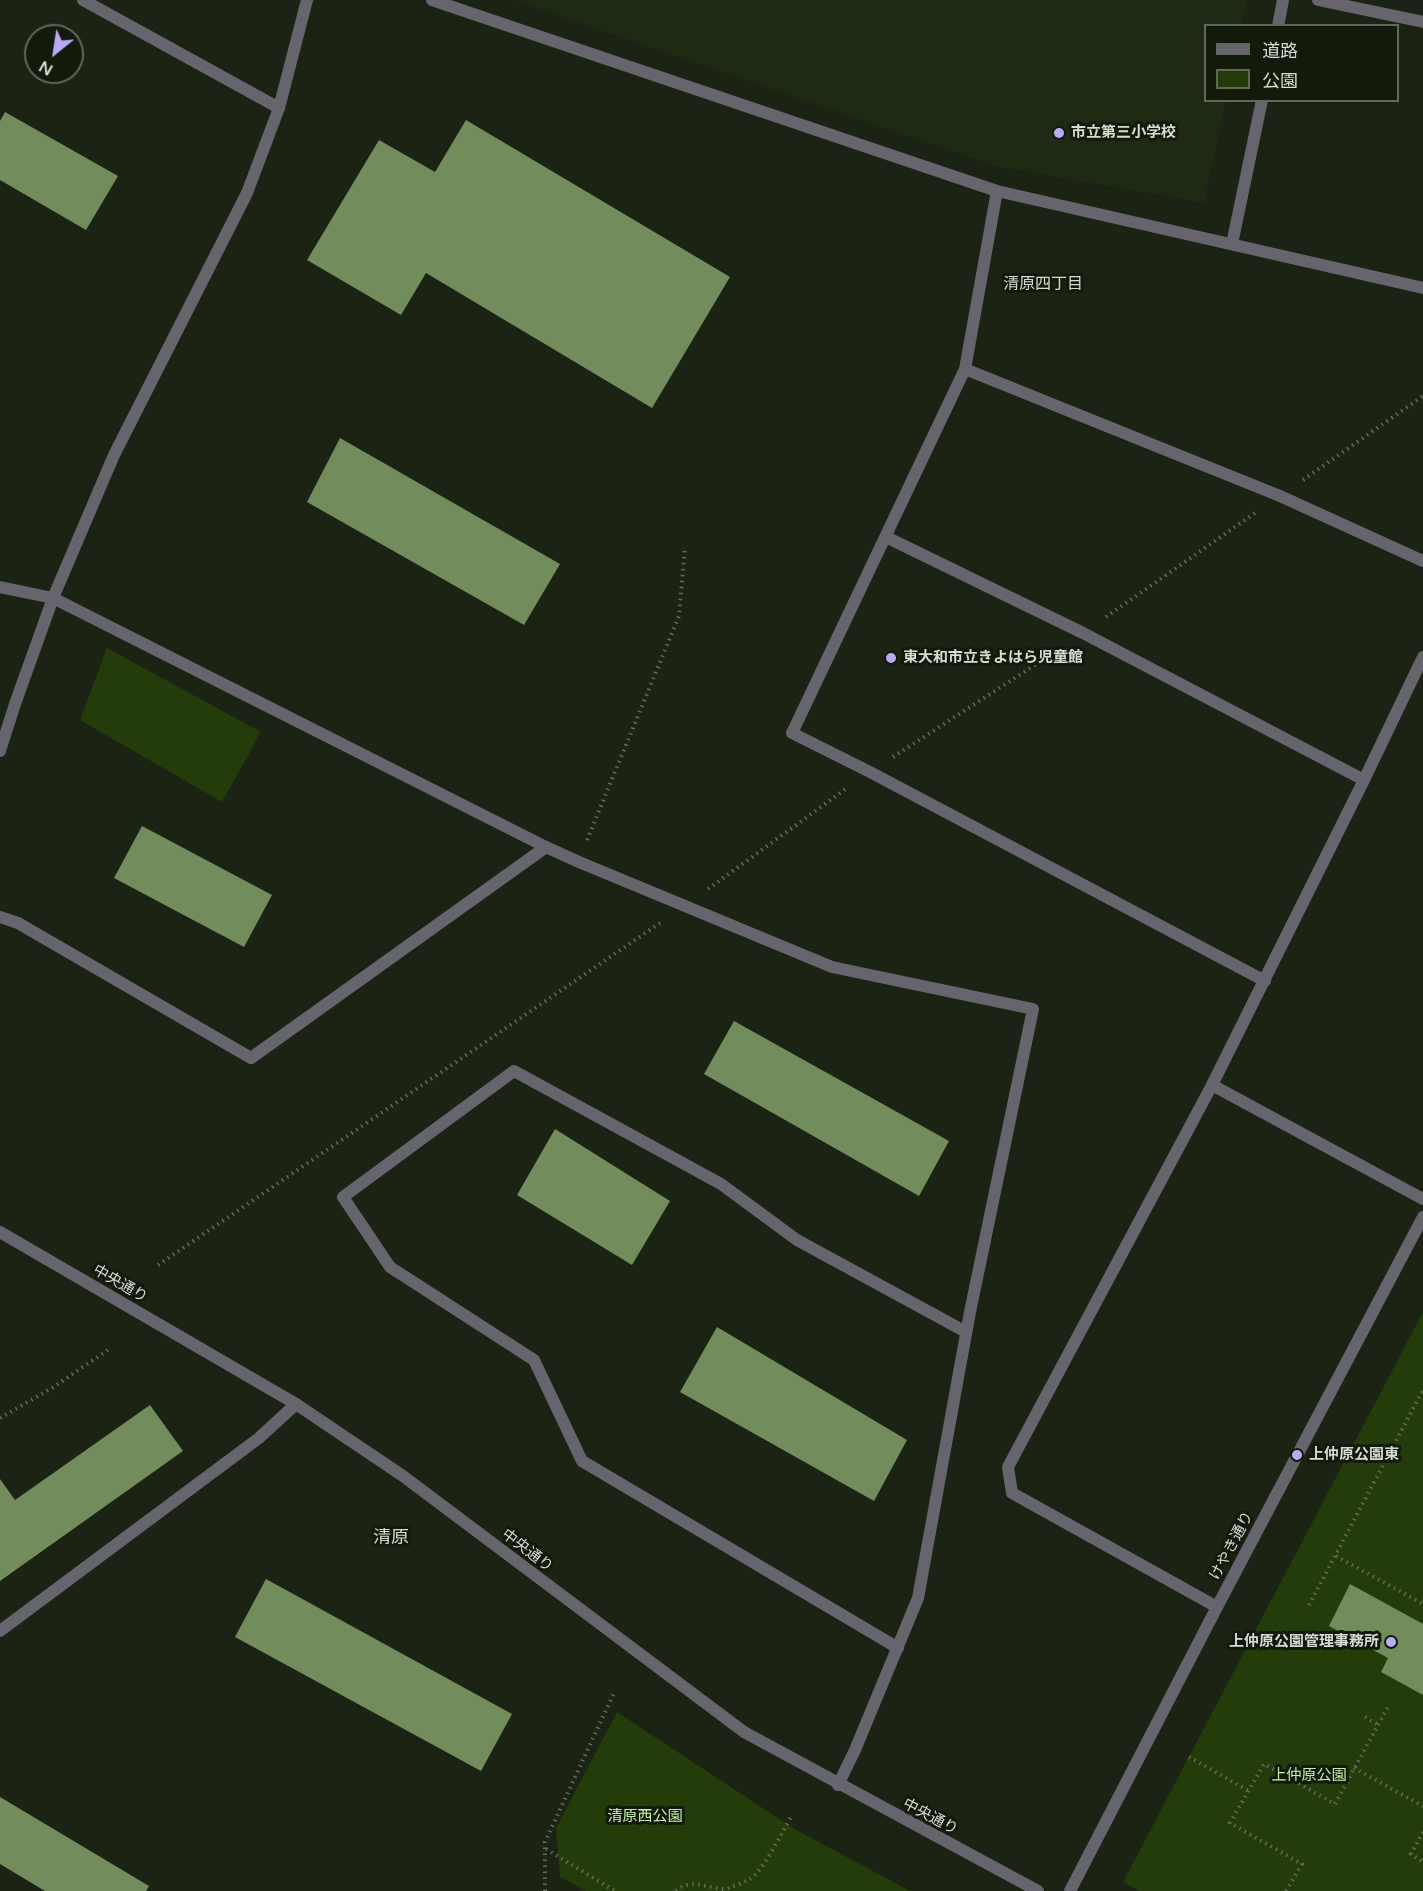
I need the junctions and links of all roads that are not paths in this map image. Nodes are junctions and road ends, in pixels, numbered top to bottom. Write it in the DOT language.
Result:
graph roads {
  1 [pos="83,0"];
  2 [pos="307,0"];
  3 [pos="432,0"];
  4 [pos="1283,0"];
  5 [pos="1318,0"];
  6 [pos="1423,22"];
  7 [pos="1278,24"];
  8 [pos="1262,102"];
  9 [pos="279,108"];
  10 [pos="997,191"];
  11 [pos="1232,244"];
  12 [pos="1423,288"];
  13 [pos="965,369"];
  14 [pos="886,537"];
  15 [pos="1423,561"];
  16 [pos="0,587"];
  17 [pos="53,597"];
  18 [pos="1423,657"];
  19 [pos="0,751"];
  20 [pos="1364,780"];
  21 [pos="546,847"];
  22 [pos="0,917"];
  23 [pos="1265,981"];
  24 [pos="1212,1085"];
  25 [pos="1423,1199"];
  26 [pos="1423,1217"];
  27 [pos="0,1232"];
  28 [pos="966,1332"];
  29 [pos="296,1404"];
  30 [pos="1217,1606"];
  31 [pos="0,1631"];
  32 [pos="898,1648"];
  33 [pos="838,1785"];
  34 [pos="1038,1891"];
  35 [pos="1070,1891"];
  1 -- 9 [label="street"];
  2 -- 9 [label="street"];
  3 -- 10 [label="street"];
  4 -- 7 [label="street"];
  5 -- 6 [label="street"];
  8 -- 11 [label="street"];
  9 -- 17 [label="street"];
  10 -- 11 [label="street"];
  10 -- 13 [label="street"];
  11 -- 12 [label="street"];
  13 -- 14 [label="street"];
  13 -- 15 [label="street"];
  14 -- 20 [label="street"];
  14 -- 23 [label="street"];
  16 -- 17 [label="street"];
  17 -- 19 [label="street"];
  17 -- 21 [label="street"];
  18 -- 20 [label="street"];
  20 -- 23 [label="street"];
  21 -- 22 [label="street"];
  21 -- 28 [label="street"];
  23 -- 24 [label="street"];
  24 -- 25 [label="street"];
  24 -- 30 [label="street"];
  26 -- 30 [label="street, けやき通り"];
  27 -- 29 [label="street, 中央通り"];
  28 -- 32 [label="street"];
  28 -- 32 [label="street"];
  29 -- 31 [label="street"];
  29 -- 33 [label="street, 中央通り"];
  30 -- 35 [label="street, けやき通り"];
  32 -- 33 [label="street"];
  33 -- 34 [label="street, 中央通り"];
}
